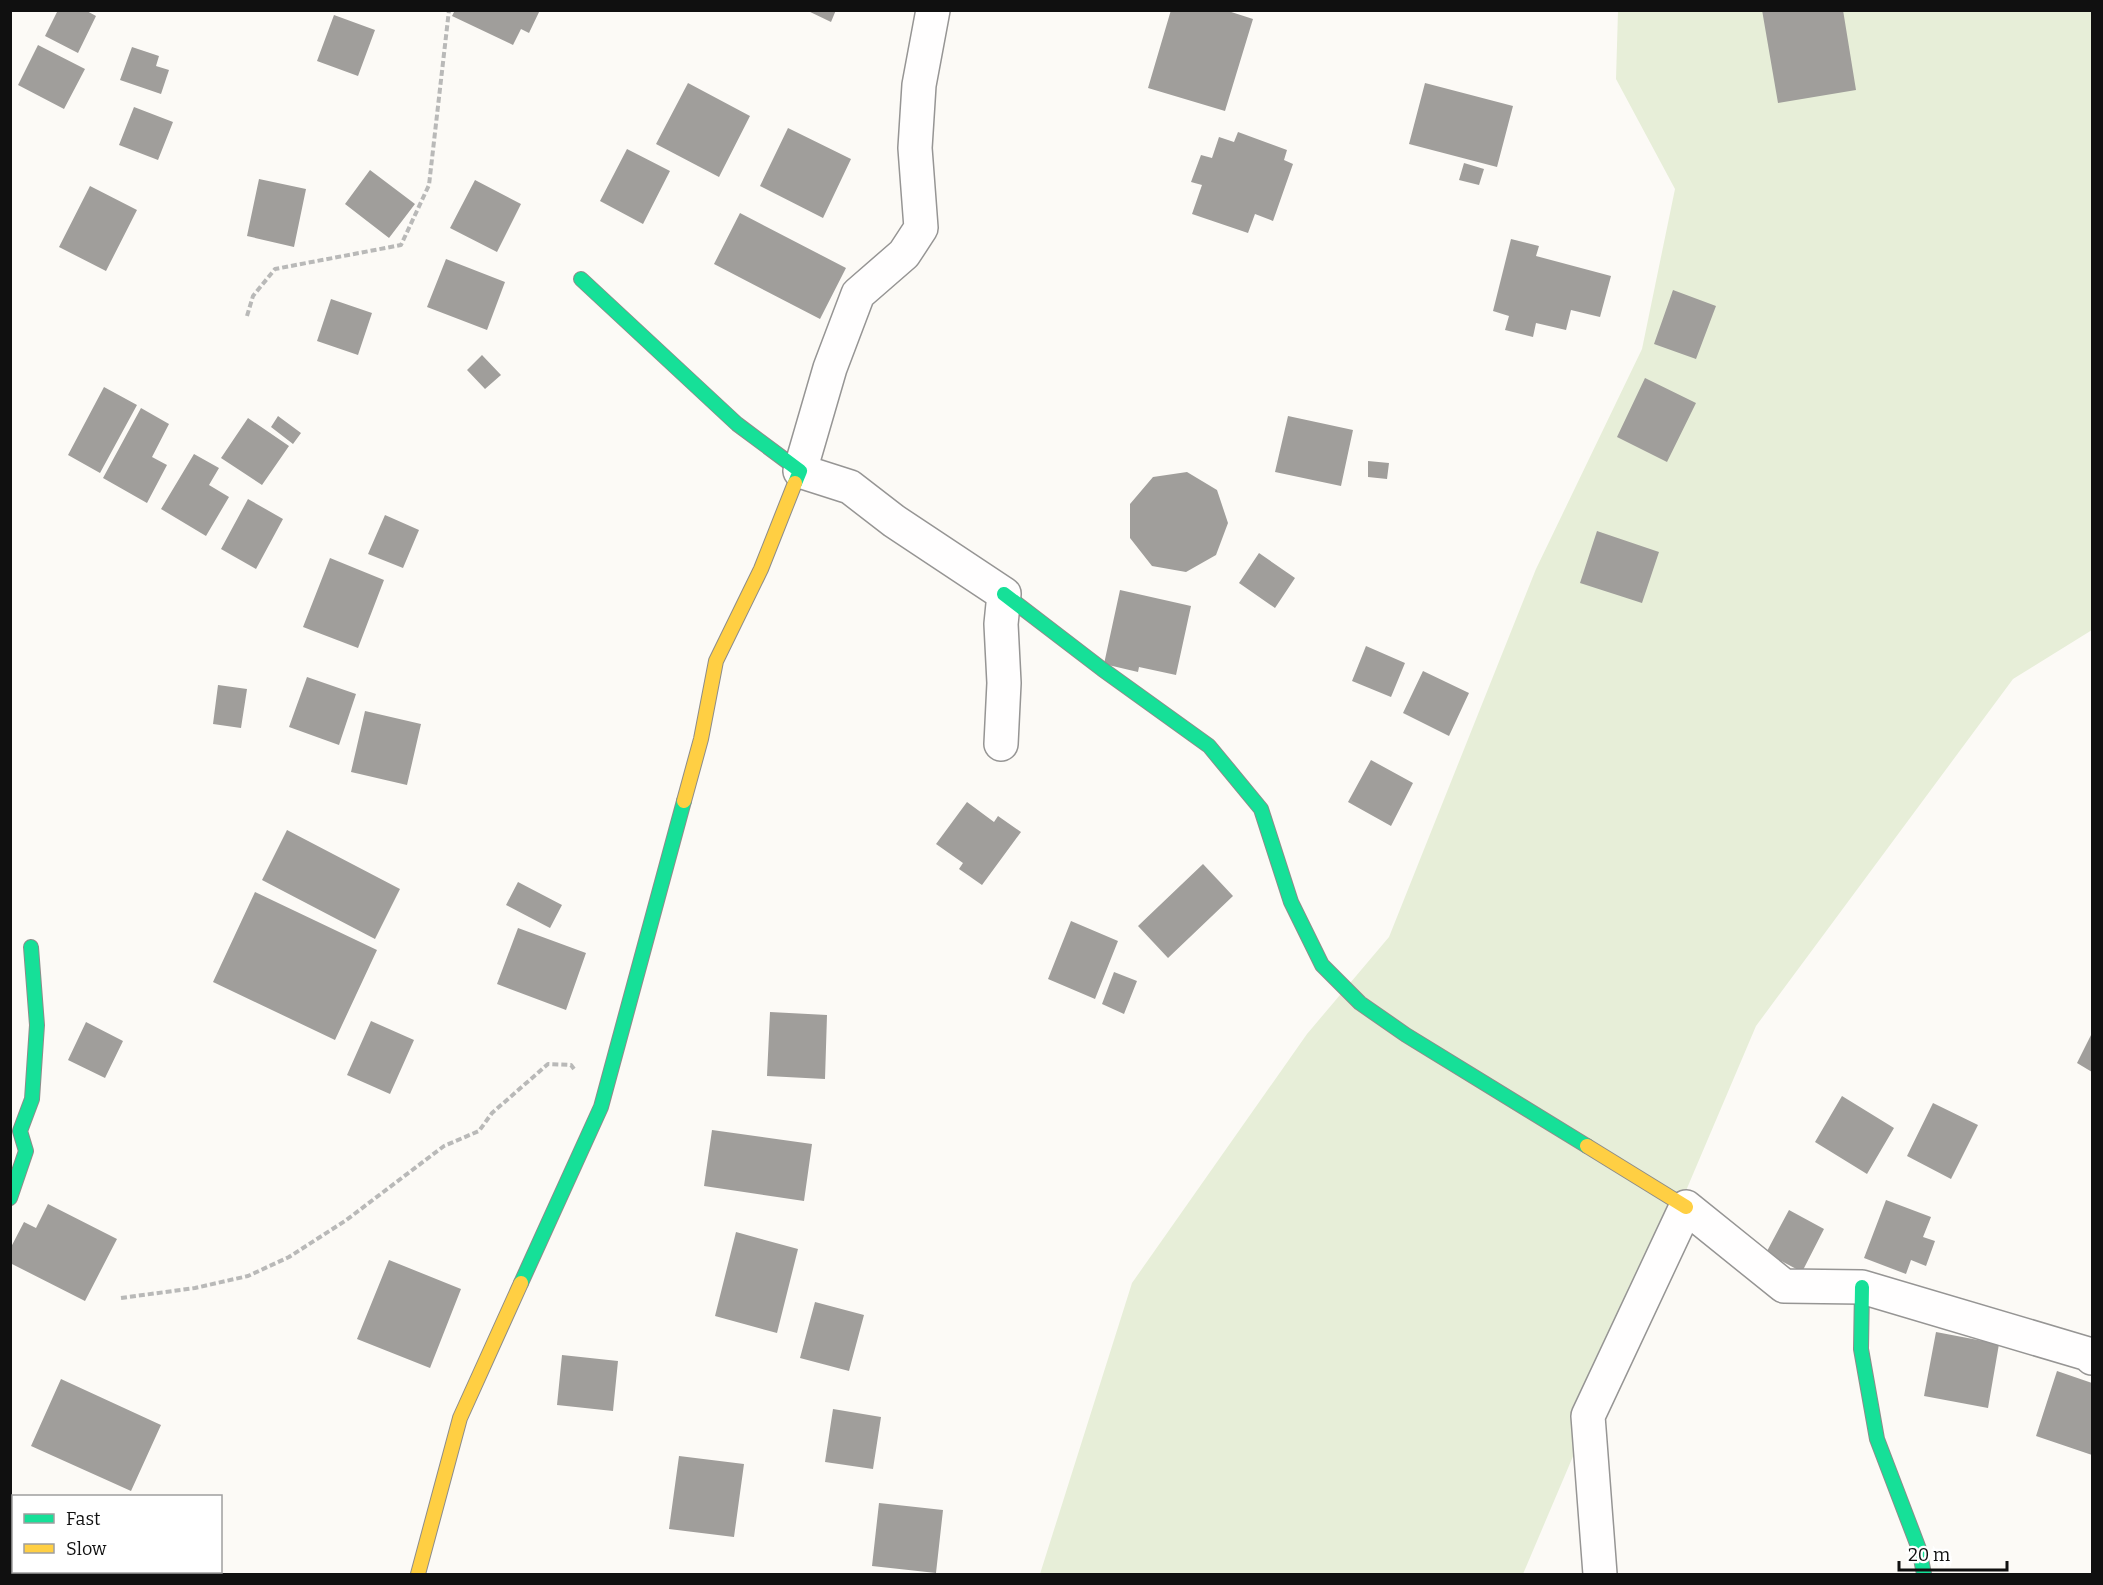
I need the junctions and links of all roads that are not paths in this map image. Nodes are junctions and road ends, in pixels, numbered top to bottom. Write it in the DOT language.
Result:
graph roads {
  1 [pos="933,10"];
  2 [pos="581,279"];
  3 [pos="800,471"];
  4 [pos="1004,594"];
  5 [pos="1001,744"];
  6 [pos="31,947"];
  7 [pos="10,1197"];
  8 [pos="1686,1207"];
  9 [pos="1862,1287"];
  10 [pos="2092,1358"];
  11 [pos="418,1575"];
  12 [pos="1600,1575"];
  13 [pos="1924,1575"];
  1 -- 3 [label="street"];
  2 -- 3 [label="street"];
  3 -- 4 [label="street"];
  3 -- 11 [label="street"];
  4 -- 5 [label="street"];
  4 -- 8 [label="street"];
  6 -- 7 [label="street"];
  8 -- 9 [label="street"];
  8 -- 12 [label="street"];
  9 -- 10 [label="street"];
  9 -- 13 [label="street"];
}
